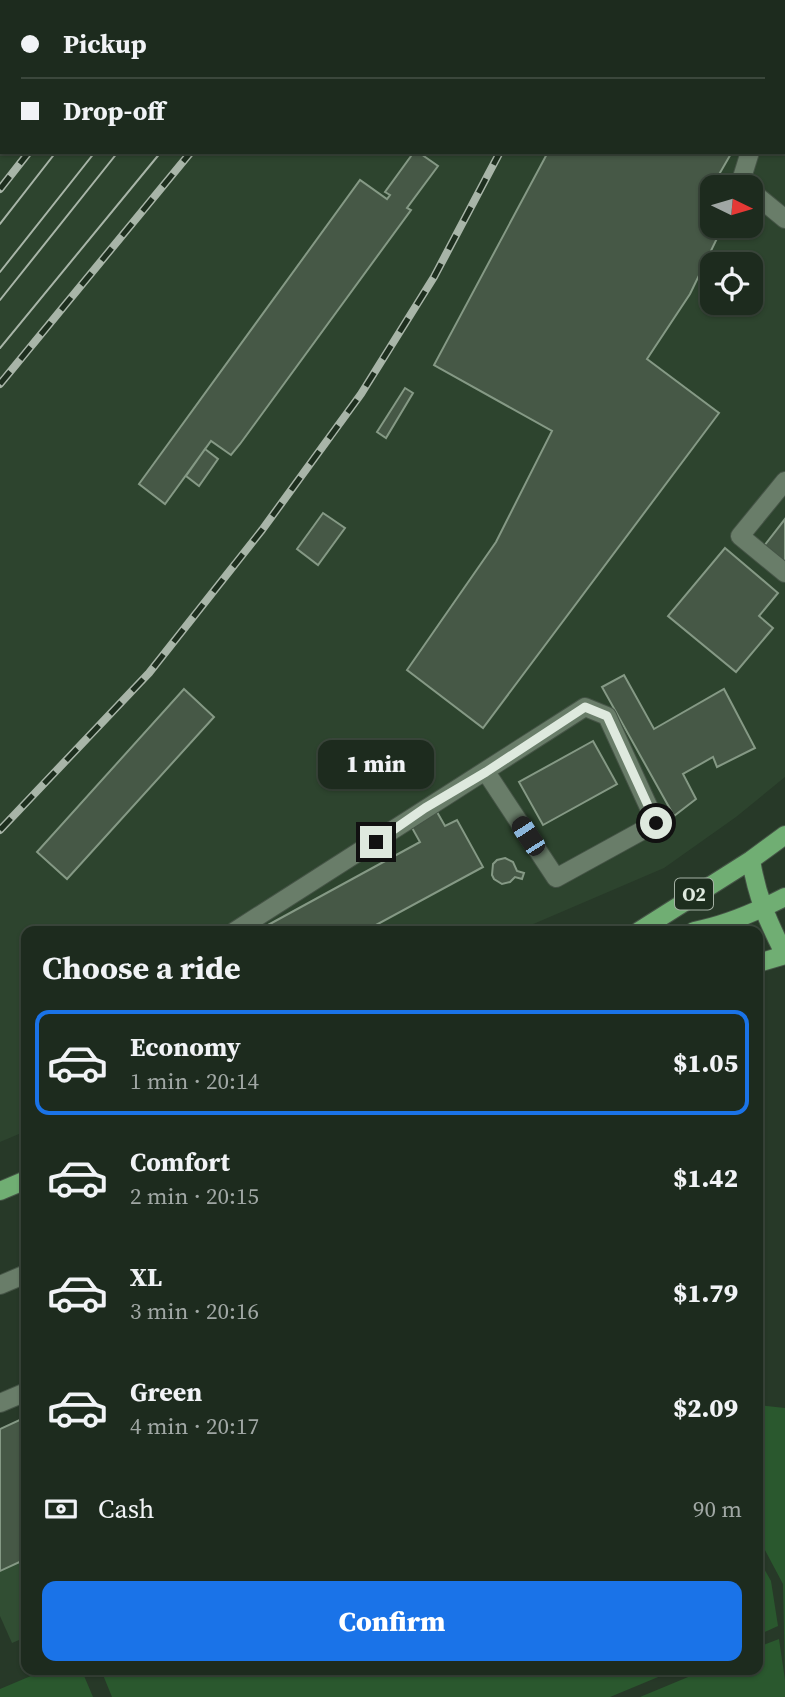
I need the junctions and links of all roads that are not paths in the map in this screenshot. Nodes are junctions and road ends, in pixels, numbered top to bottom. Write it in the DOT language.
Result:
graph roads {
  1 [pos="749,154"];
  2 [pos="743,175"];
  3 [pos="763,201"];
  4 [pos="785,219"];
  5 [pos="785,481"];
  6 [pos="785,573"];
  7 [pos="486,772"];
  8 [pos="785,835"];
  9 [pos="751,860"];
  10 [pos="785,897"];
  11 [pos="762,909"];
  12 [pos="243,926"];
  13 [pos="647,926"];
  14 [pos="718,926"];
  15 [pos="785,955"];
  16 [pos="763,961"];
  17 [pos="21,1182"];
  18 [pos="0,1191"];
  19 [pos="21,1276"];
  20 [pos="0,1285"];
  21 [pos="21,1394"];
  22 [pos="0,1403"];
  1 -- 2 [label="lane"];
  3 -- 4 [label="lane"];
  5 -- 6 [label="lane"];
  7 -- 7 [label="lane"];
  7 -- 12 [label="lane"];
  8 -- 9 [label="main road, O2"];
  9 -- 11 [label="main road"];
  9 -- 13 [label="main road, O2"];
  10 -- 11 [label="main road"];
  11 -- 14 [label="main road"];
  11 -- 15 [label="main road"];
  15 -- 16 [label="main road"];
  17 -- 18 [label="main road"];
  19 -- 20 [label="lane"];
  21 -- 22 [label="lane"];
}
